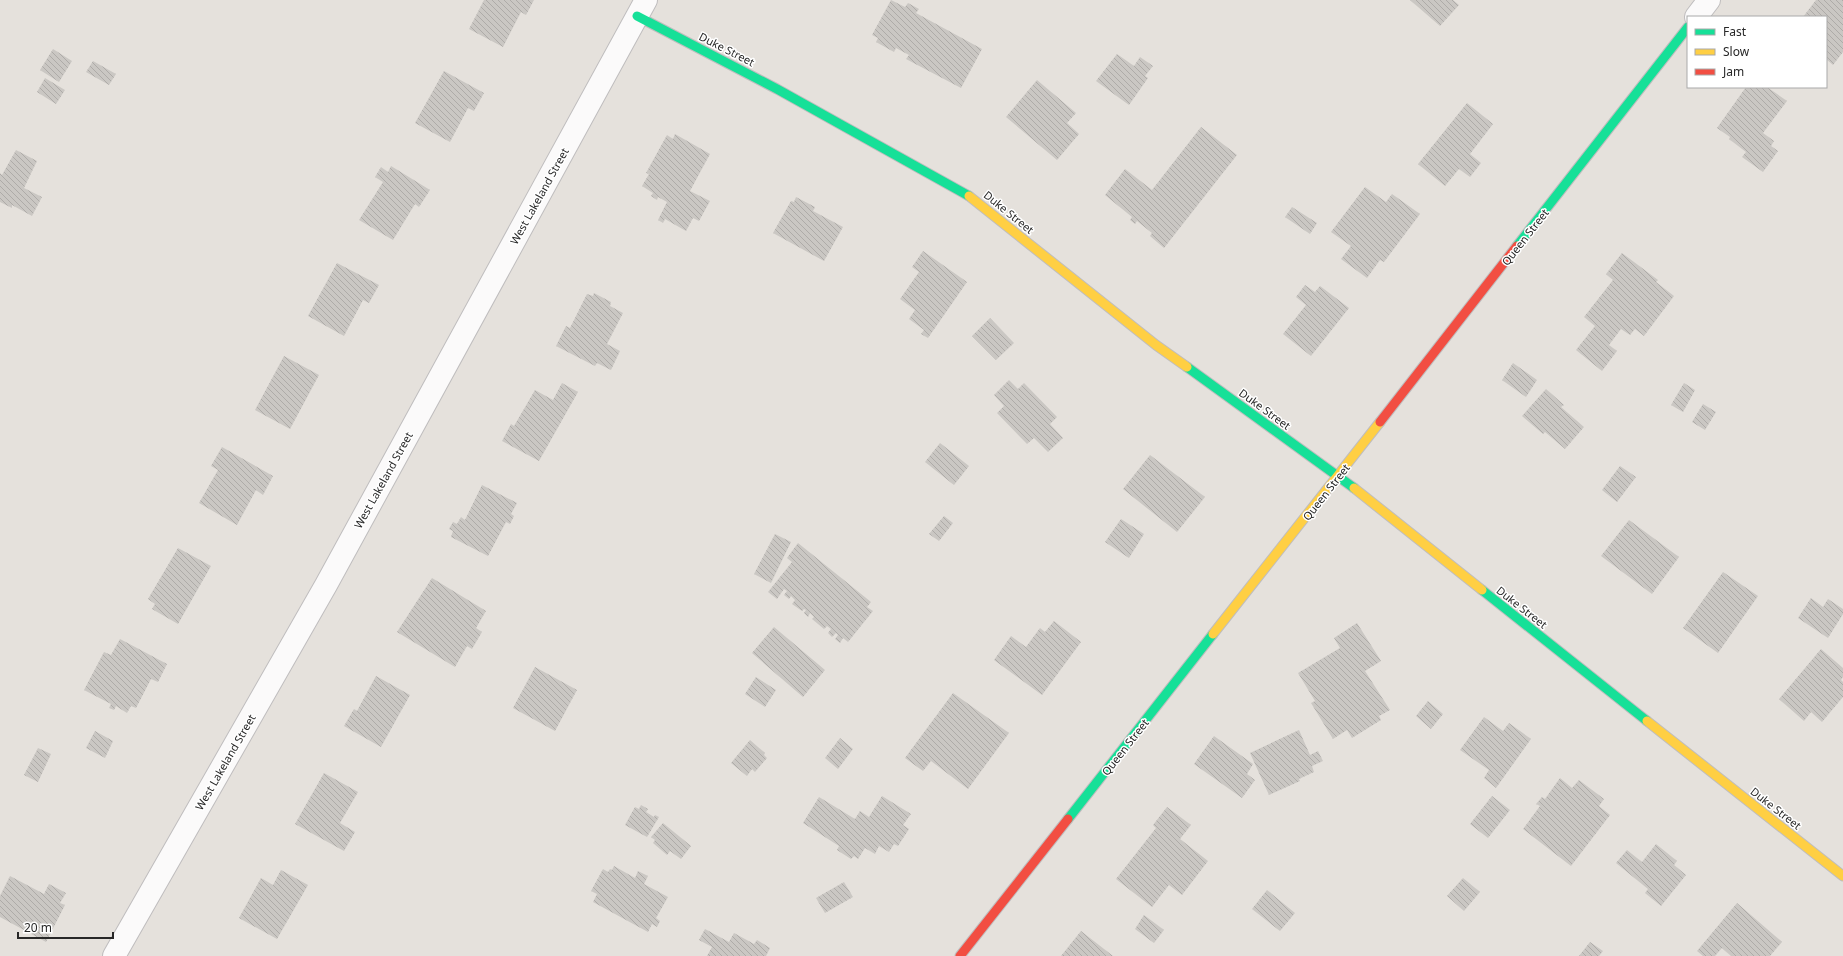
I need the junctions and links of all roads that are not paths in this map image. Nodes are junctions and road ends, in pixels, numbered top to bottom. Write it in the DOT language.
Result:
graph roads {
  1 [pos="1709,0"];
  2 [pos="641,8"];
  3 [pos="1697,16"];
  4 [pos="1687,27"];
  5 [pos="1338,476"];
  6 [pos="1843,876"];
  7 [pos="114,956"];
  8 [pos="960,956"];
  1 -- 3 [label="street"];
  2 -- 5 [label="street, Duke Street"];
  2 -- 7 [label="street, West Lakeland Street"];
  4 -- 5 [label="street, Queen Street"];
  5 -- 6 [label="street, Duke Street"];
  5 -- 8 [label="street, Queen Street"];
}
